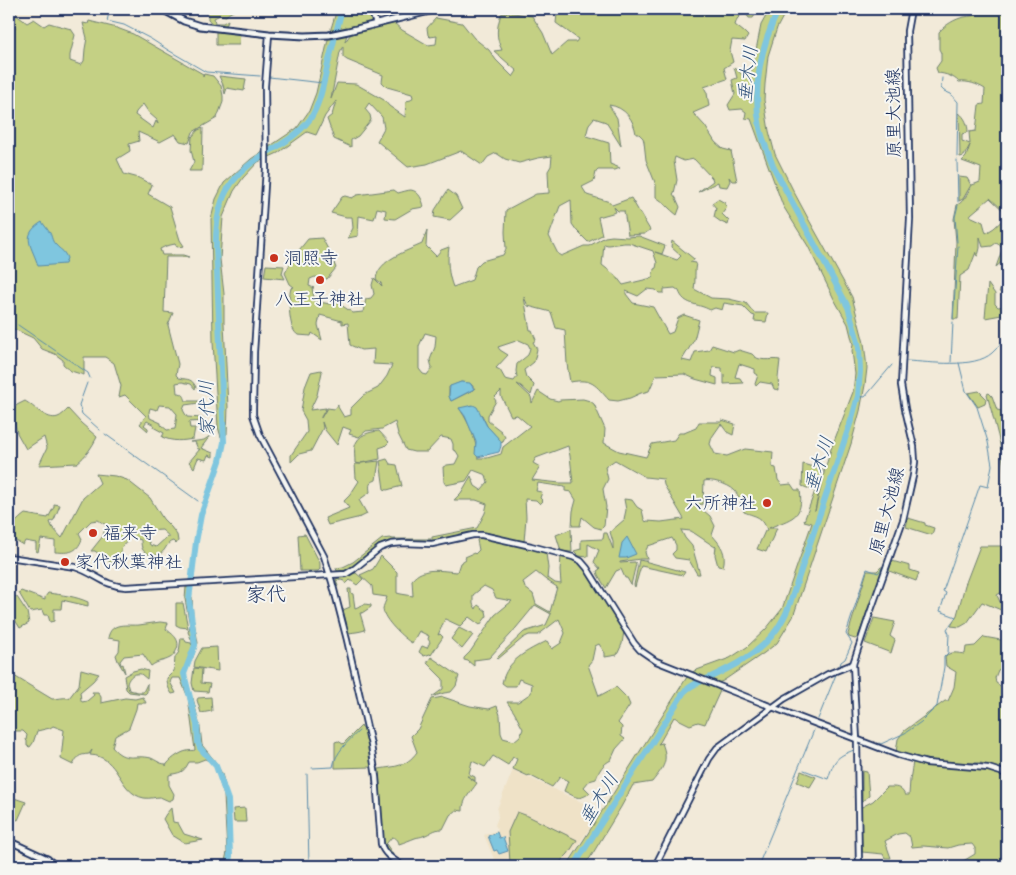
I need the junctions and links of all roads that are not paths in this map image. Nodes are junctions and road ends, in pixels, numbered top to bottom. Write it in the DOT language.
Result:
graph roads {
  1 [pos="162,9"];
  2 [pos="371,9"];
  3 [pos="438,9"];
  4 [pos="911,9"];
  5 [pos="376,24"];
  6 [pos="269,34"];
  7 [pos="9,557"];
  8 [pos="330,575"];
  9 [pos="853,664"];
  10 [pos="772,707"];
  11 [pos="857,740"];
  12 [pos="1007,774"];
  13 [pos="9,840"];
  14 [pos="56,866"];
  15 [pos="403,866"];
  16 [pos="654,866"];
  17 [pos="858,866"];
  1 -- 6 [label="main road"];
  2 -- 5 [label="street"];
  3 -- 5 [label="main road"];
  4 -- 9 [label="street, 原里大池線"];
  5 -- 6 [label="main road"];
  6 -- 8 [label="street"];
  7 -- 8 [label="street"];
  8 -- 10 [label="street"];
  8 -- 15 [label="street"];
  9 -- 10 [label="street"];
  9 -- 11 [label="street, 原里大池線"];
  10 -- 11 [label="street"];
  10 -- 16 [label="street"];
  11 -- 12 [label="street"];
  11 -- 17 [label="street, 原里大池線"];
  13 -- 14 [label="street"];
}
